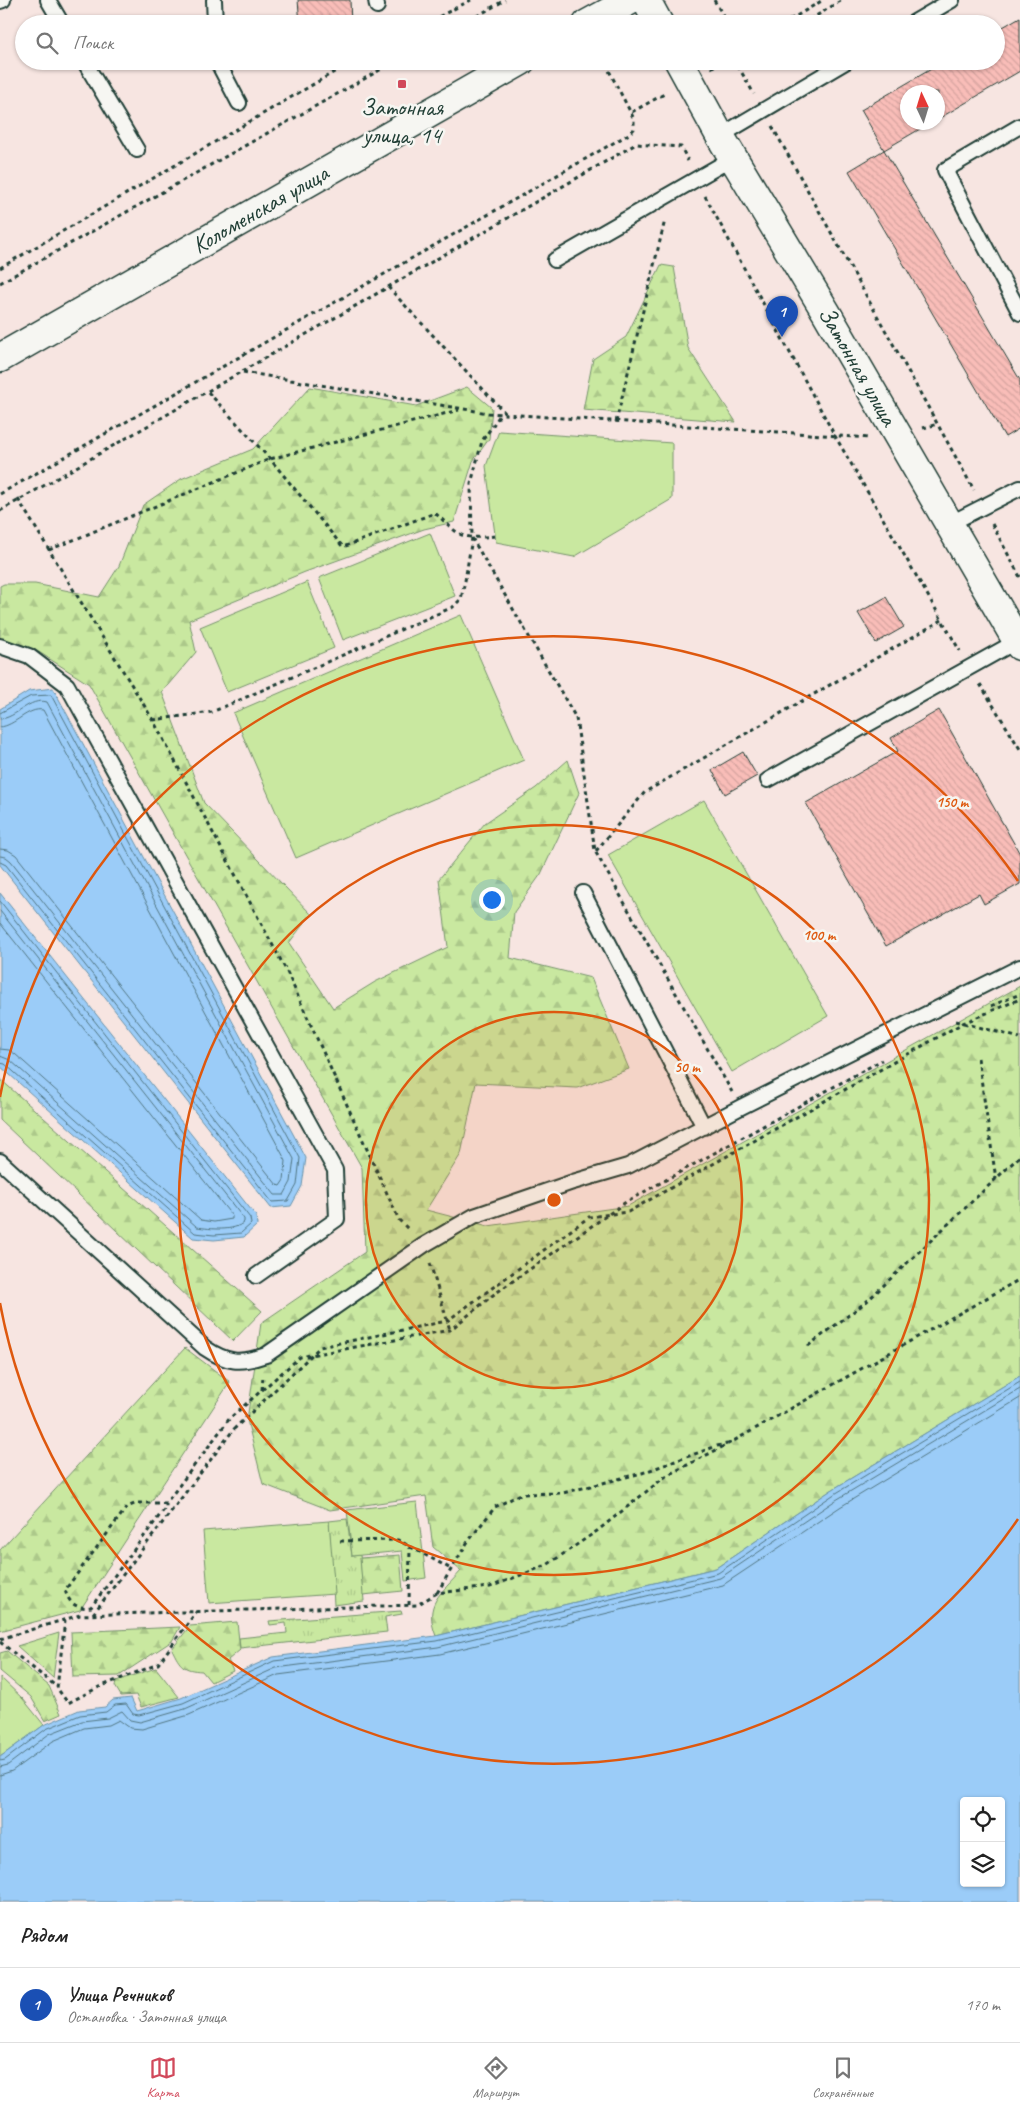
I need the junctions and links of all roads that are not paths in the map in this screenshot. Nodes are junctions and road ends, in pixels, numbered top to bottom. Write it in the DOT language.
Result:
graph roads {
  1 [pos="48,0"];
  2 [pos="214,0"];
  3 [pos="631,0"];
  4 [pos="646,0"];
  5 [pos="952,0"];
  6 [pos="57,15"];
  7 [pos="215,15"];
  8 [pos="604,15"];
  9 [pos="654,15"];
  10 [pos="926,15"];
  11 [pos="89,70"];
  12 [pos="222,70"];
  13 [pos="505,70"];
  14 [pos="684,70"];
  15 [pos="832,70"];
  16 [pos="240,104"];
  17 [pos="1020,126"];
  18 [pos="726,147"];
  19 [pos="136,150"];
  20 [pos="555,260"];
  21 [pos="1020,314"];
  22 [pos="0,358"];
  23 [pos="1020,488"];
  24 [pos="949,524"];
  25 [pos="1018,644"];
  26 [pos="0,646"];
  27 [pos="768,780"];
  28 [pos="583,893"];
  29 [pos="1020,967"];
  30 [pos="704,1127"];
  31 [pos="0,1161"];
  32 [pos="256,1276"];
  1 -- 6 [label="lane"];
  2 -- 7 [label="lane"];
  3 -- 8 [label="street"];
  4 -- 9 [label="street"];
  5 -- 10 [label="lane"];
  11 -- 19 [label="lane"];
  12 -- 16 [label="lane"];
  13 -- 22 [label="street, Коломенская улица"];
  14 -- 18 [label="street, Затонная улица"];
  15 -- 18 [label="lane"];
  17 -- 21 [label="lane"];
  18 -- 20 [label="lane"];
  18 -- 24 [label="street, Затонная улица"];
  23 -- 24 [label="lane"];
  24 -- 25 [label="street, Затонная улица"];
  25 -- 27 [label="lane"];
  26 -- 32 [label="lane"];
  28 -- 30 [label="lane"];
  29 -- 30 [label="lane"];
  30 -- 31 [label="lane"];
}
